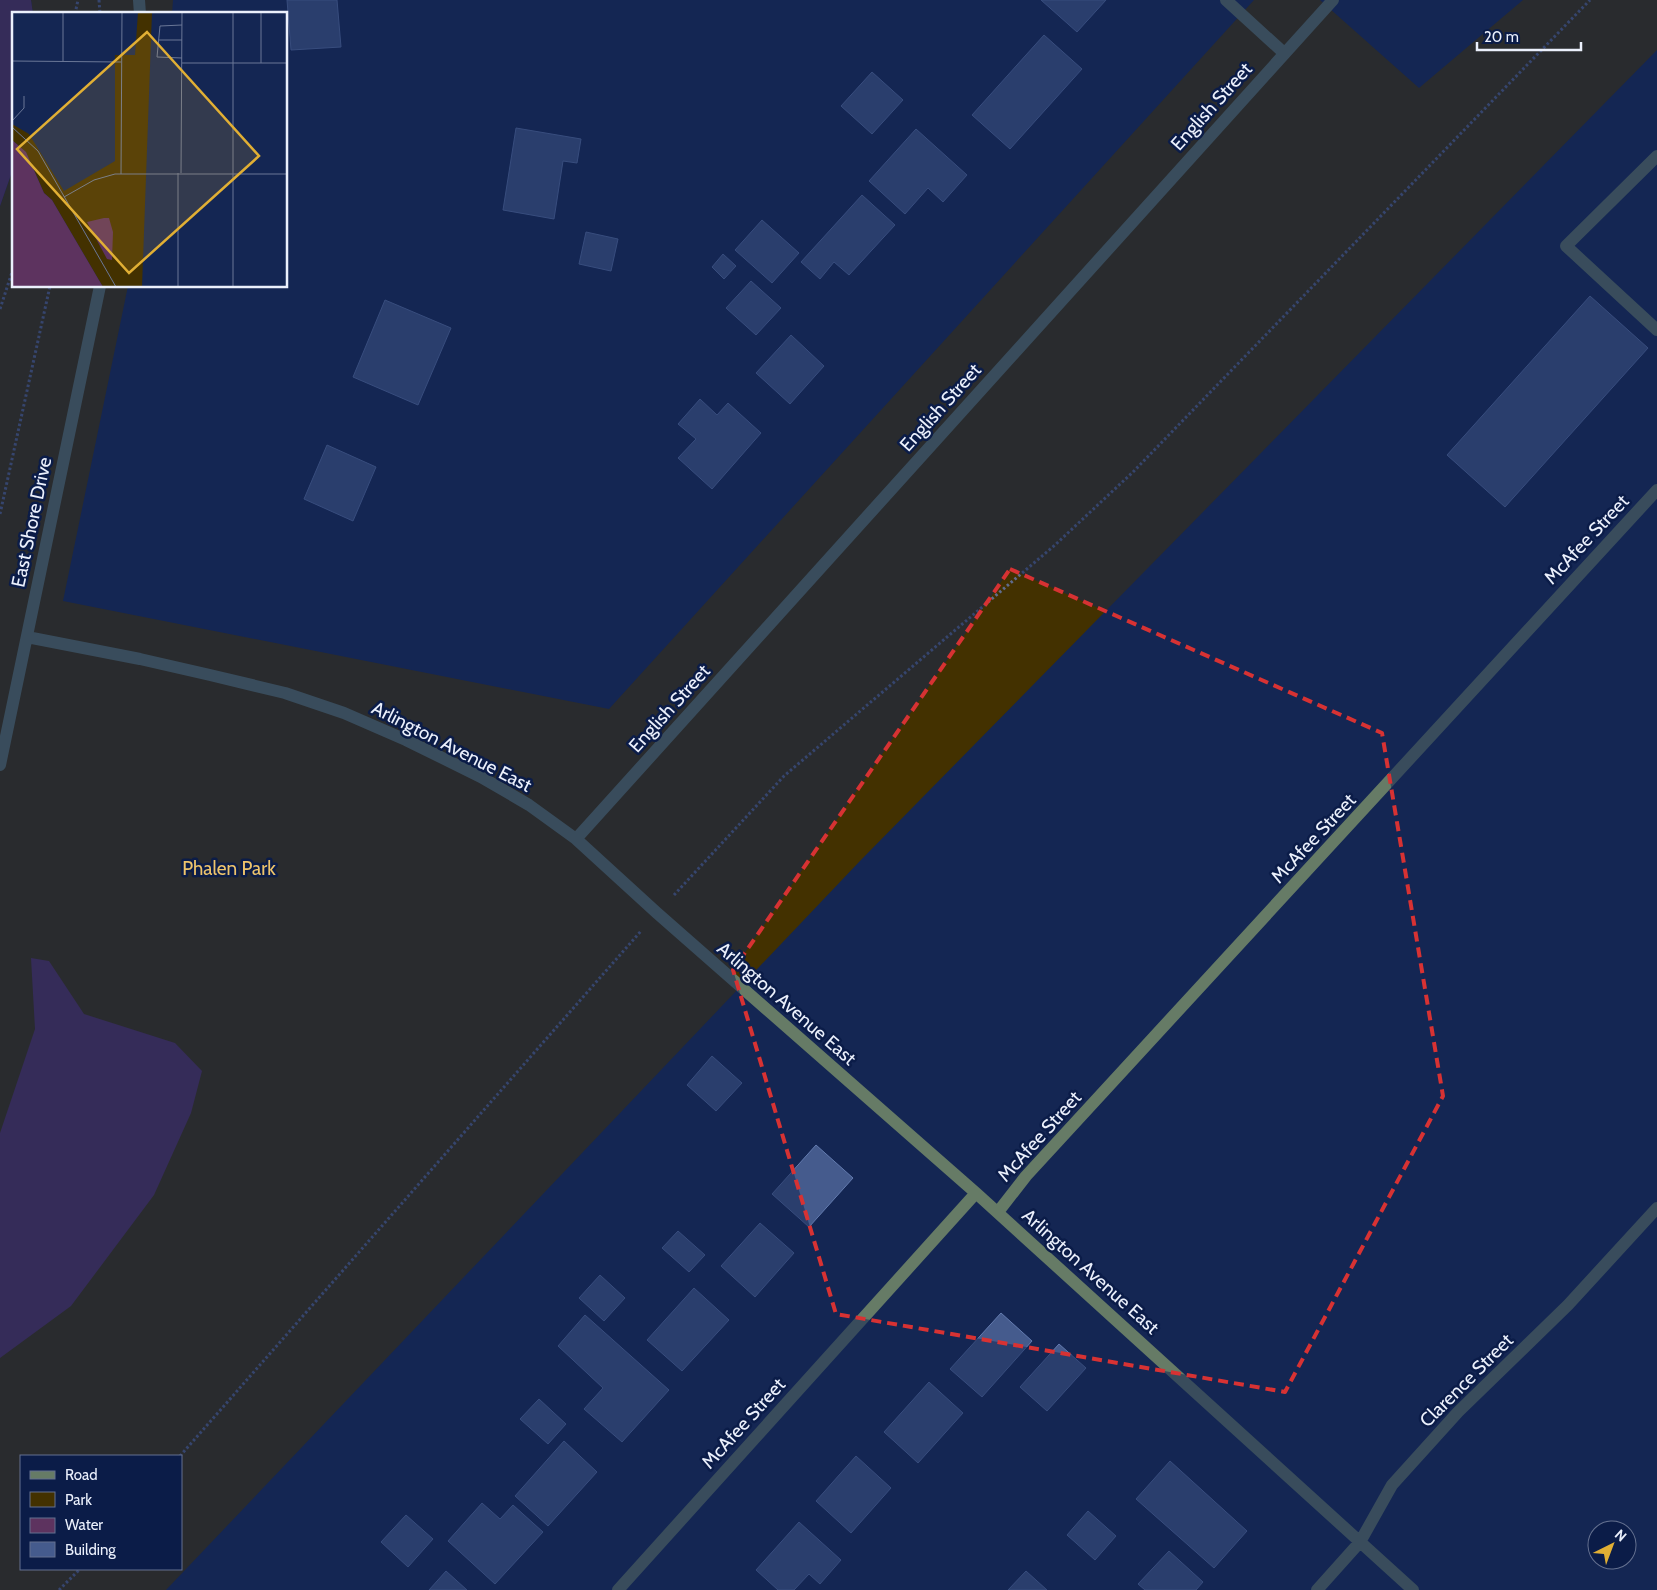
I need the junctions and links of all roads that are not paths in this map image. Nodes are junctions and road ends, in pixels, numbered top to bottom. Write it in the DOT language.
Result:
graph roads {
  1 [pos="1226,0"];
  2 [pos="1333,0"];
  3 [pos="1284,53"];
  4 [pos="1657,156"];
  5 [pos="100,288"];
  6 [pos="1657,330"];
  7 [pos="1657,490"];
  8 [pos="27,638"];
  9 [pos="0,764"];
  10 [pos="576,839"];
  11 [pos="976,1193"];
  12 [pos="1657,1208"];
  13 [pos="998,1212"];
  14 [pos="1360,1542"];
  15 [pos="618,1590"];
  16 [pos="1317,1590"];
  17 [pos="1413,1590"];
  1 -- 3 [label="street"];
  2 -- 3 [label="street, English Street"];
  3 -- 10 [label="street, English Street"];
  4 -- 6 [label="street"];
  5 -- 8 [label="street, East Shore Drive"];
  7 -- 13 [label="street, McAfee Street"];
  8 -- 9 [label="street, East Shore Drive"];
  8 -- 10 [label="street, Arlington Avenue East"];
  10 -- 11 [label="street, Arlington Avenue East"];
  11 -- 13 [label="street, Arlington Avenue East"];
  11 -- 15 [label="street, McAfee Street"];
  12 -- 14 [label="street, Clarence Street"];
  13 -- 14 [label="street, Arlington Avenue East"];
  14 -- 16 [label="street, Clarence Street"];
  14 -- 17 [label="street, Arlington Avenue East"];
}
